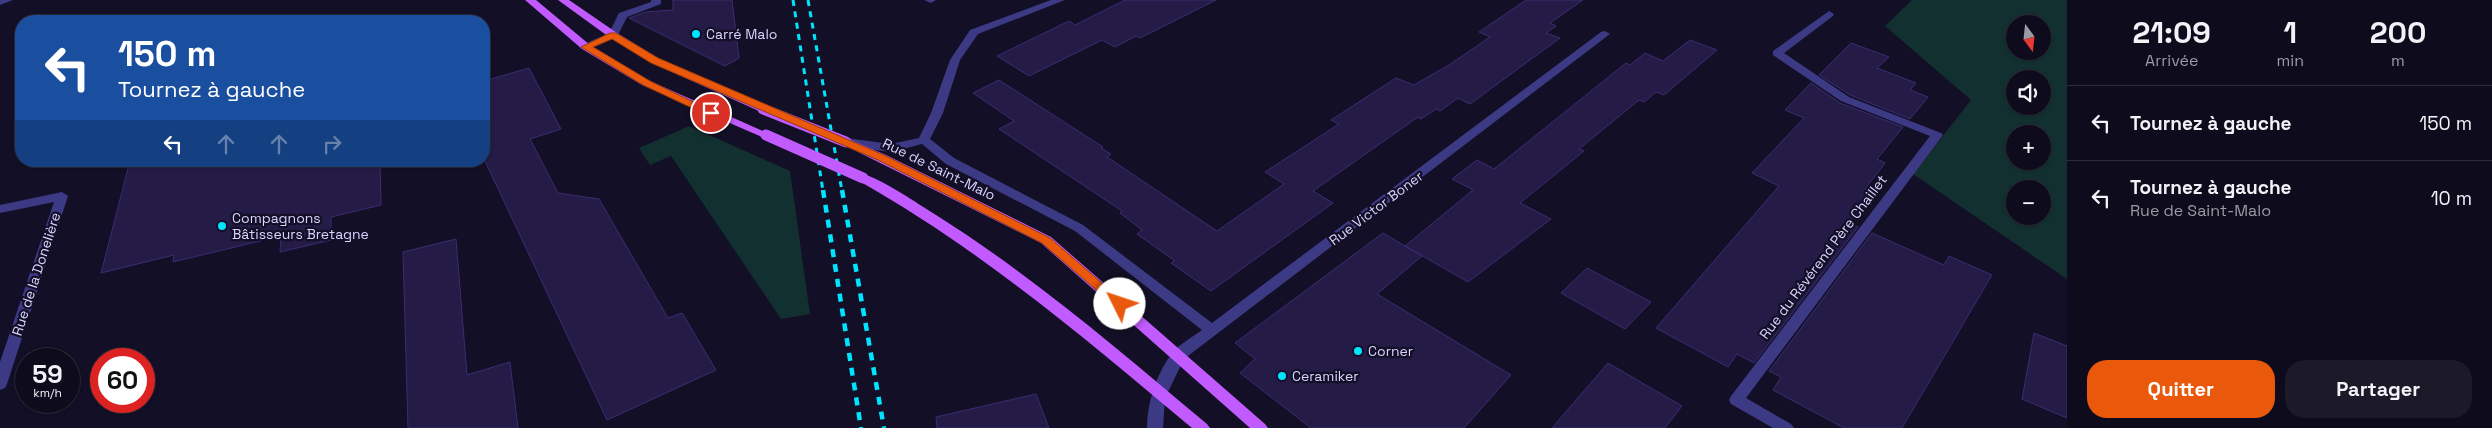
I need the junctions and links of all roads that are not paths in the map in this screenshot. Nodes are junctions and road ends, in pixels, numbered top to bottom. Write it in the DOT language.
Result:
graph roads {
  1 [pos="8,0"];
  2 [pos="530,0"];
  3 [pos="564,0"];
  4 [pos="656,0"];
  5 [pos="1060,0"];
  6 [pos="0,2"];
  7 [pos="540,9"];
  8 [pos="1829,14"];
  9 [pos="1605,34"];
  10 [pos="613,35"];
  11 [pos="586,47"];
  12 [pos="924,140"];
  13 [pos="846,142"];
  14 [pos="0,209"];
  15 [pos="1213,331"];
  16 [pos="1180,355"];
  17 [pos="0,384"];
  18 [pos="1158,391"];
  19 [pos="1155,428"];
  20 [pos="1202,428"];
  21 [pos="1260,428"];
  22 [pos="1786,428"];
  1 -- 6 [label="street"];
  2 -- 7 [label="main road"];
  3 -- 7 [label="main road"];
  3 -- 10 [label="main road, Rue de Saint-Malo"];
  4 -- 10 [label="street"];
  5 -- 12 [label="street"];
  7 -- 11 [label="main road"];
  8 -- 22 [label="street, Rue du Révérend Père Chaillet"];
  9 -- 15 [label="street, Rue Victor Boner"];
  10 -- 11 [label="street"];
  10 -- 13 [label="main road, Rue de Saint-Malo, bridge"];
  11 -- 18 [label="main road, bridge"];
  12 -- 13 [label="street"];
  12 -- 15 [label="street, Rue de Saint-Malo"];
  13 -- 16 [label="main road, Rue de Saint-Malo"];
  14 -- 17 [label="street, Rue de la Donelière"];
  15 -- 16 [label="street, Rue Victor Boner"];
  16 -- 18 [label="street, Rue Victor Boner"];
  16 -- 21 [label="main road, Rue de Saint-Malo"];
  18 -- 19 [label="street"];
  18 -- 20 [label="main road"];
}
